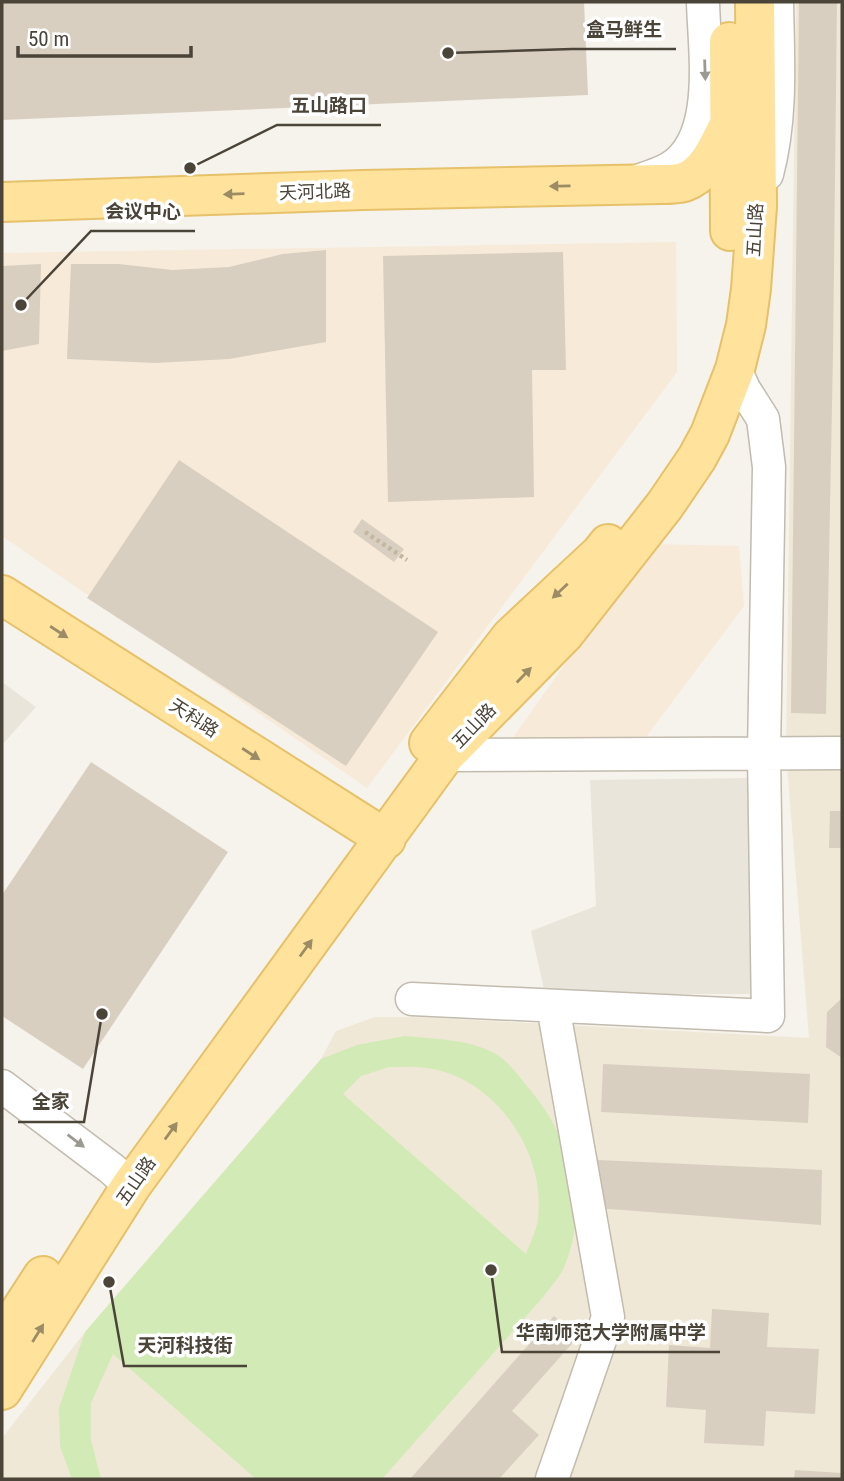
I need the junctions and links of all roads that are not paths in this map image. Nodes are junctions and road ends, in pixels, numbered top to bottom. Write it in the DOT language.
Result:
graph roads {
  1 [pos="703,2"];
  2 [pos="777,2"];
  3 [pos="742,18"];
  4 [pos="729,124"];
  5 [pos="628,185"];
  6 [pos="2,202"];
  7 [pos="757,206"];
  8 [pos="735,369"];
  9 [pos="2,595"];
  10 [pos="842,753"];
  11 [pos="764,754"];
  12 [pos="445,755"];
  13 [pos="375,833"];
  14 [pos="412,999"];
  15 [pos="553,1006"];
  16 [pos="2,1086"];
  17 [pos="121,1177"];
  18 [pos="2,1339"];
  19 [pos="2,1390"];
  20 [pos="552,1479"];
  1 -- 5 [label="street, one-way"];
  2 -- 7 [label="street"];
  3 -- 4 [label="main road, 五山路"];
  3 -- 7 [label="main road, 五山路"];
  4 -- 5 [label="main road, 天河北路"];
  4 -- 13 [label="main road, 五山路, one-way"];
  5 -- 6 [label="main road, 天河北路, one-way"];
  7 -- 8 [label="main road, 五山路"];
  8 -- 11 [label="street"];
  12 -- 8 [label="main road, 五山路, one-way"];
  9 -- 13 [label="main road, 天科路, one-way"];
  10 -- 11 [label="street"];
  11 -- 12 [label="street"];
  11 -- 15 [label="street"];
  12 -- 13 [label="main road, 五山路"];
  13 -- 17 [label="main road, 五山路"];
  14 -- 15 [label="street"];
  15 -- 20 [label="street"];
  16 -- 17 [label="street, one-way"];
  17 -- 18 [label="main road, 五山路"];
  19 -- 17 [label="main road, 五山路, one-way"];
}
